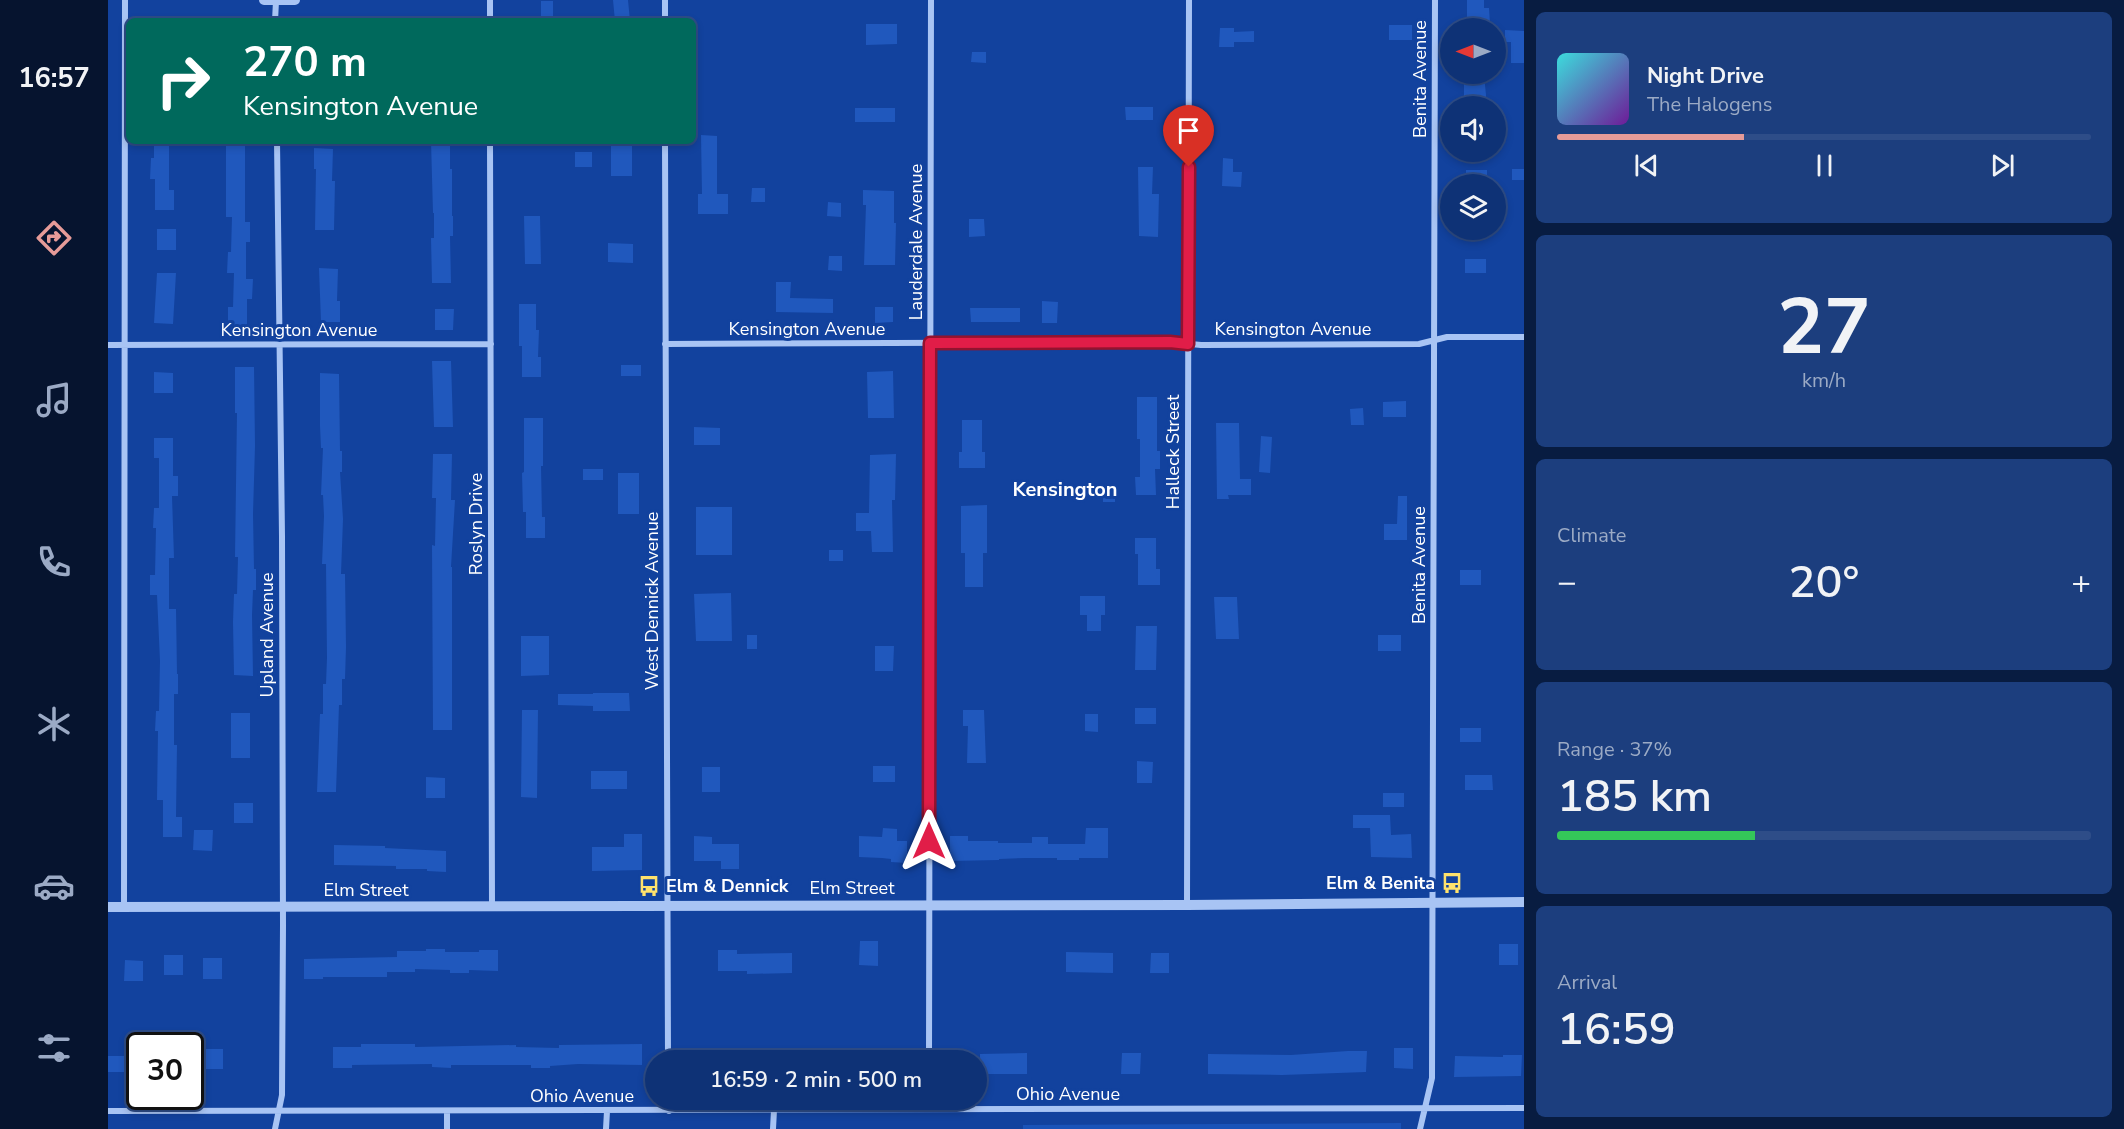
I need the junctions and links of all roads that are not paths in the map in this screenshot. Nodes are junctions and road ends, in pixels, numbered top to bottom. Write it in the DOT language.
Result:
graph roads {
  1 [pos="125,0"];
  2 [pos="264,0"];
  3 [pos="296,0"];
  4 [pos="490,0"];
  5 [pos="665,0"];
  6 [pos="931,0"];
  7 [pos="1189,0"];
  8 [pos="1436,0"];
  9 [pos="276,2"];
  10 [pos="275,18"];
  11 [pos="490,18"];
  12 [pos="665,18"];
  13 [pos="277,144"];
  14 [pos="490,144"];
  15 [pos="665,144"];
  16 [pos="1524,337"];
  17 [pos="1434,340"];
  18 [pos="930,343"];
  19 [pos="491,344"];
  20 [pos="665,344"];
  21 [pos="1188,344"];
  22 [pos="108,345"];
  23 [pos="125,345"];
  24 [pos="279,345"];
  25 [pos="1433,902"];
  26 [pos="1524,902"];
  27 [pos="929,904"];
  28 [pos="668,905"];
  29 [pos="1187,905"];
  30 [pos="283,906"];
  31 [pos="492,906"];
  32 [pos="108,907"];
  33 [pos="124,907"];
  34 [pos="668,1050"];
  35 [pos="929,1050"];
  36 [pos="1425,1108"];
  37 [pos="1524,1108"];
  38 [pos="987,1109"];
  39 [pos="447,1110"];
  40 [pos="607,1110"];
  41 [pos="645,1110"];
  42 [pos="774,1110"];
  43 [pos="108,1111"];
  44 [pos="279,1111"];
  45 [pos="275,1129"];
  46 [pos="447,1129"];
  47 [pos="606,1129"];
  48 [pos="773,1129"];
  49 [pos="1420,1129"];
  1 -- 23 [label="street"];
  2 -- 9 [label="street"];
  3 -- 9 [label="street"];
  4 -- 11 [label="street"];
  5 -- 12 [label="street"];
  6 -- 18 [label="street, Lauderdale Avenue"];
  7 -- 21 [label="street, Halleck Street"];
  8 -- 17 [label="street, Benita Avenue"];
  9 -- 10 [label="street"];
  13 -- 24 [label="street, Upland Avenue"];
  14 -- 19 [label="street, Roslyn Drive"];
  15 -- 20 [label="street, West Dennick Avenue"];
  16 -- 17 [label="street, Kensington Avenue"];
  17 -- 21 [label="street, Kensington Avenue"];
  17 -- 25 [label="street, Benita Avenue"];
  18 -- 20 [label="street, Kensington Avenue"];
  18 -- 21 [label="street, Kensington Avenue"];
  18 -- 27 [label="street, Lauderdale Avenue"];
  19 -- 24 [label="street, Kensington Avenue"];
  19 -- 31 [label="street, Roslyn Drive"];
  20 -- 28 [label="street, West Dennick Avenue"];
  21 -- 29 [label="street, Halleck Street"];
  22 -- 23 [label="street, Kensington Avenue"];
  23 -- 24 [label="street, Kensington Avenue"];
  23 -- 33 [label="street"];
  24 -- 30 [label="street, Upland Avenue"];
  25 -- 26 [label="street, Elm Street"];
  25 -- 29 [label="street, Elm Street"];
  25 -- 36 [label="street, Benita Avenue"];
  27 -- 28 [label="street, Elm Street"];
  27 -- 29 [label="street, Elm Street"];
  27 -- 35 [label="street, Lauderdale Avenue"];
  28 -- 31 [label="street, Elm Street"];
  28 -- 34 [label="street, West Dennick Avenue"];
  30 -- 31 [label="street, Elm Street"];
  30 -- 33 [label="street, Elm Street"];
  30 -- 44 [label="street, Upland Avenue"];
  32 -- 33 [label="street, Elm Street"];
  36 -- 37 [label="street, Ohio Avenue"];
  36 -- 38 [label="street, Ohio Avenue"];
  36 -- 49 [label="street, Benita Avenue"];
  39 -- 40 [label="street, Ohio Avenue"];
  39 -- 44 [label="street, Ohio Avenue"];
  39 -- 46 [label="street"];
  40 -- 41 [label="street, Ohio Avenue"];
  40 -- 47 [label="street"];
  42 -- 48 [label="street"];
  43 -- 44 [label="street, Ohio Avenue"];
  44 -- 45 [label="street, Upland Avenue"];
}
